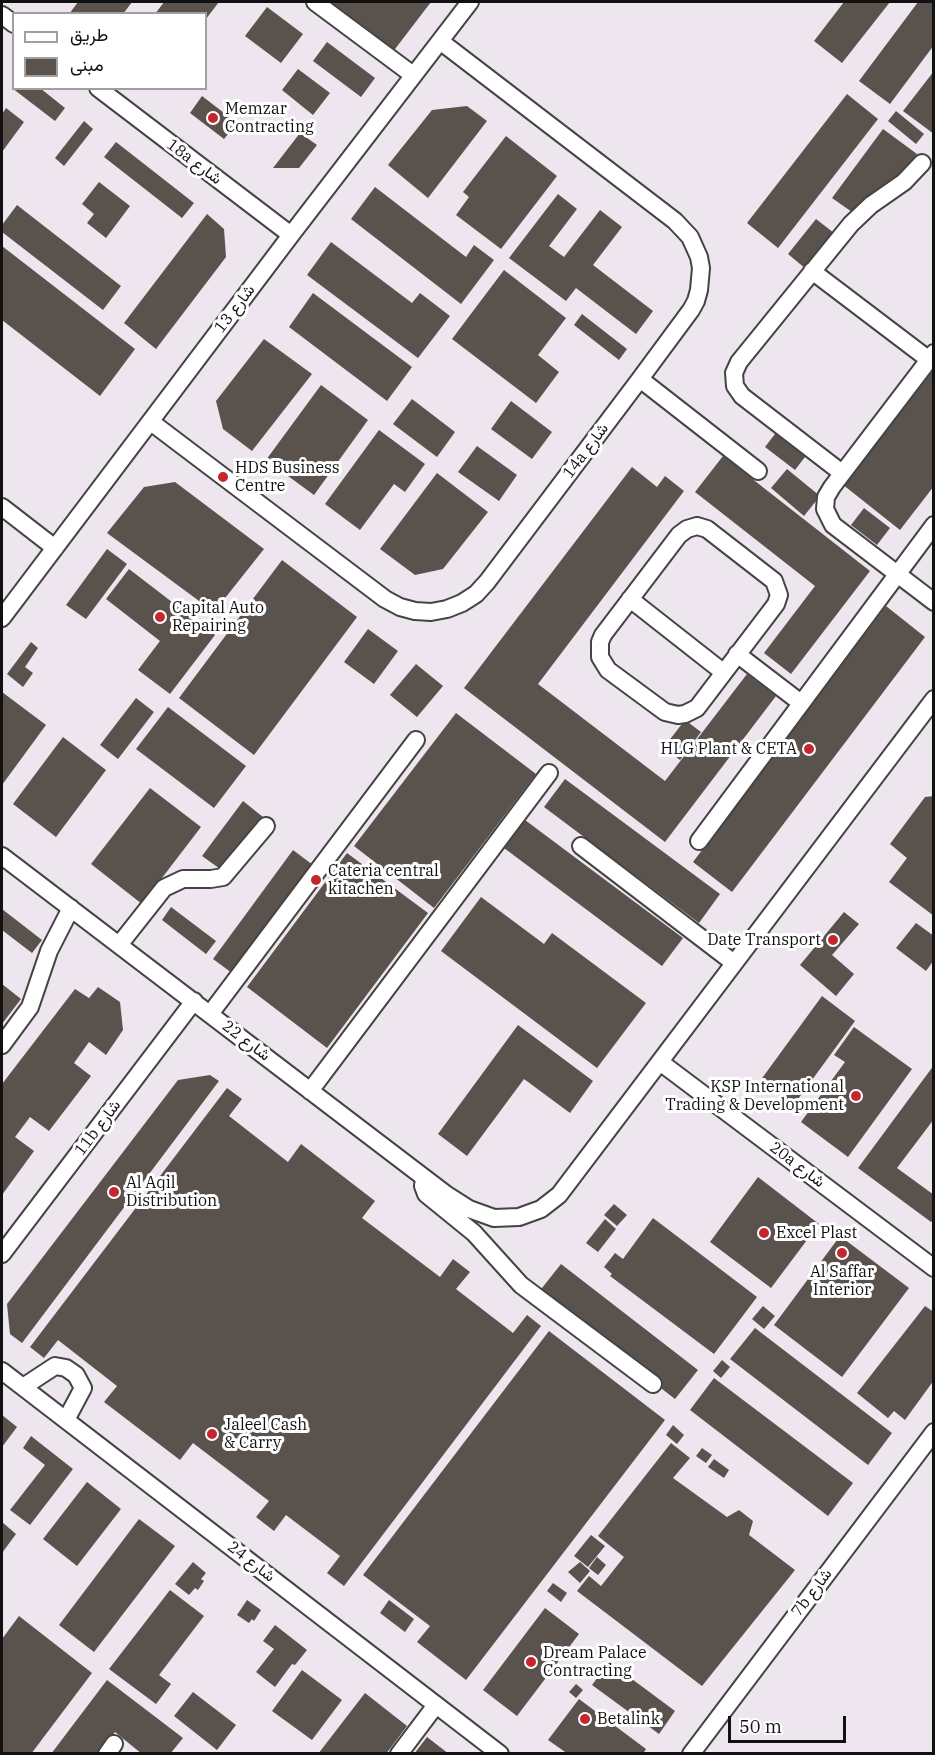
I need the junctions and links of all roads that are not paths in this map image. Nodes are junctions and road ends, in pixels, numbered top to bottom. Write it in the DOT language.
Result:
graph roads {
  1 [pos="315,2"];
  2 [pos="470,2"];
  3 [pos="440,40"];
  4 [pos="413,75"];
  5 [pos="101,90"];
  6 [pos="922,162"];
  7 [pos="291,235"];
  8 [pos="812,271"];
  9 [pos="931,356"];
  10 [pos="640,379"];
  11 [pos="151,422"];
  12 [pos="758,471"];
  13 [pos="842,473"];
  14 [pos="2,507"];
  15 [pos="933,525"];
  16 [pos="55,548"];
  17 [pos="897,574"];
  18 [pos="630,599"];
  19 [pos="933,602"];
  20 [pos="2,618"];
  21 [pos="737,654"];
  22 [pos="723,672"];
  23 [pos="801,703"];
  24 [pos="930,709"];
  25 [pos="416,740"];
  26 [pos="549,773"];
  27 [pos="266,826"];
  28 [pos="699,841"];
  29 [pos="581,846"];
  30 [pos="2,856"];
  31 [pos="71,908"];
  32 [pos="119,945"];
  33 [pos="734,963"];
  34 [pos="194,1001"];
  35 [pos="210,1014"];
  36 [pos="2,1045"];
  37 [pos="660,1062"];
  38 [pos="310,1091"];
  39 [pos="424,1178"];
  40 [pos="2,1254"];
  41 [pos="933,1268"];
  42 [pos="2,1371"];
  43 [pos="653,1384"];
  44 [pos="23,1387"];
  45 [pos="66,1420"];
  46 [pos="933,1432"];
  47 [pos="436,1705"];
  48 [pos="399,1754"];
  49 [pos="500,1754"];
  50 [pos="691,1754"];
  1 -- 4 [label="street"];
  2 -- 3 [label="street, شارع 13"];
  3 -- 4 [label="street, شارع 13"];
  3 -- 10 [label="street, 14a شارع"];
  4 -- 7 [label="street, شارع 13"];
  5 -- 7 [label="street, 18a شارع"];
  6 -- 8 [label="street"];
  7 -- 11 [label="street, شارع 13"];
  8 -- 9 [label="street"];
  8 -- 13 [label="street"];
  9 -- 13 [label="street"];
  10 -- 11 [label="street, 14a شارع"];
  10 -- 12 [label="street"];
  11 -- 16 [label="street, شارع 13"];
  13 -- 17 [label="street"];
  14 -- 16 [label="street"];
  15 -- 17 [label="street"];
  16 -- 20 [label="street, شارع 13"];
  17 -- 19 [label="street"];
  17 -- 23 [label="street"];
  18 -- 21 [label="street"];
  18 -- 22 [label="street"];
  18 -- 22 [label="street"];
  21 -- 22 [label="street"];
  21 -- 23 [label="street"];
  23 -- 28 [label="street"];
  24 -- 33 [label="street"];
  25 -- 35 [label="street"];
  26 -- 38 [label="street"];
  27 -- 32 [label="street"];
  29 -- 33 [label="street"];
  30 -- 31 [label="street, شارع 22"];
  31 -- 32 [label="street, شارع 22"];
  31 -- 36 [label="street"];
  32 -- 34 [label="street, شارع 22"];
  33 -- 37 [label="street"];
  34 -- 35 [label="street, شارع 22"];
  34 -- 40 [label="street, 11b شارع"];
  35 -- 38 [label="street, شارع 22"];
  37 -- 39 [label="street, شارع 22"];
  37 -- 41 [label="street, 20a شارع"];
  38 -- 39 [label="street, شارع 22"];
  39 -- 43 [label="street"];
  42 -- 44 [label="street, شارع 24"];
  44 -- 45 [label="street, شارع 24"];
  44 -- 45 [label="street"];
  45 -- 47 [label="street, شارع 24"];
  46 -- 50 [label="street, 7b شارع"];
  47 -- 48 [label="street"];
  47 -- 49 [label="street, شارع 24"];
}
